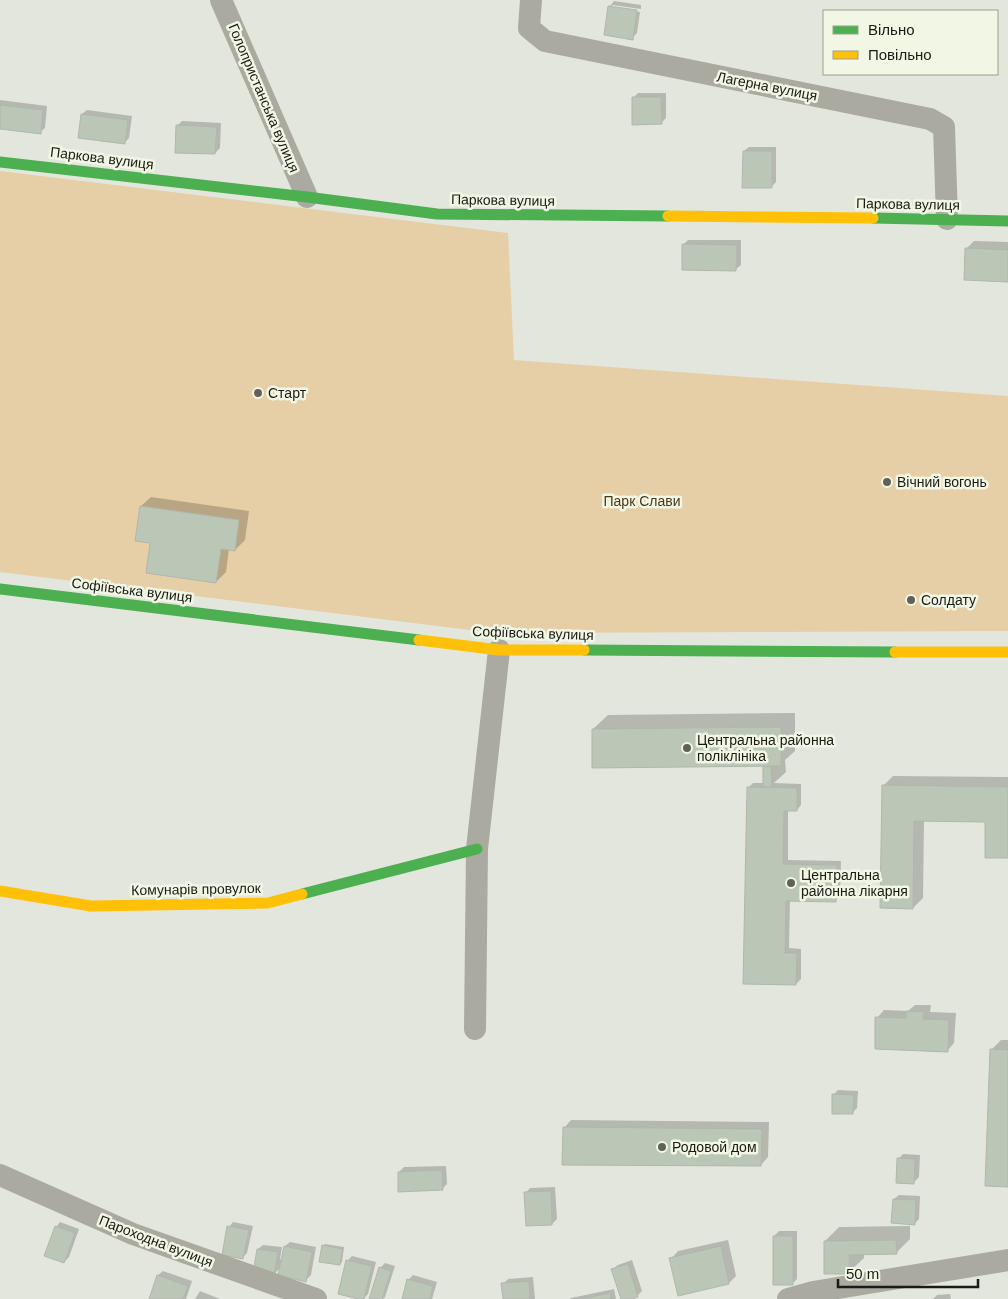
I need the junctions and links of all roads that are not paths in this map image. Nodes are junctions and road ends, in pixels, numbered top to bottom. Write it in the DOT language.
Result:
graph roads {
  1 [pos="222,0"];
  2 [pos="531,0"];
  3 [pos="0,162"];
  4 [pos="307,197"];
  5 [pos="947,219"];
  6 [pos="1008,221"];
  7 [pos="0,589"];
  8 [pos="498,650"];
  9 [pos="1008,652"];
  10 [pos="477,849"];
  11 [pos="0,891"];
  12 [pos="475,1029"];
  13 [pos="0,1176"];
  14 [pos="1008,1260"];
  15 [pos="316,1299"];
  16 [pos="788,1299"];
  1 -- 4 [label="street, Голопристанська вулиця"];
  2 -- 5 [label="street, Лагерна вулиця"];
  3 -- 4 [label="street, Паркова вулиця"];
  4 -- 5 [label="street, Паркова вулиця"];
  5 -- 6 [label="street, Паркова вулиця"];
  7 -- 8 [label="street, Софіївська вулиця"];
  8 -- 9 [label="street, Софіївська вулиця"];
  8 -- 10 [label="street"];
  10 -- 11 [label="street, Комунарів провулок"];
  10 -- 12 [label="street"];
  13 -- 15 [label="street, Пароходна вулиця"];
  14 -- 16 [label="street"];
}
